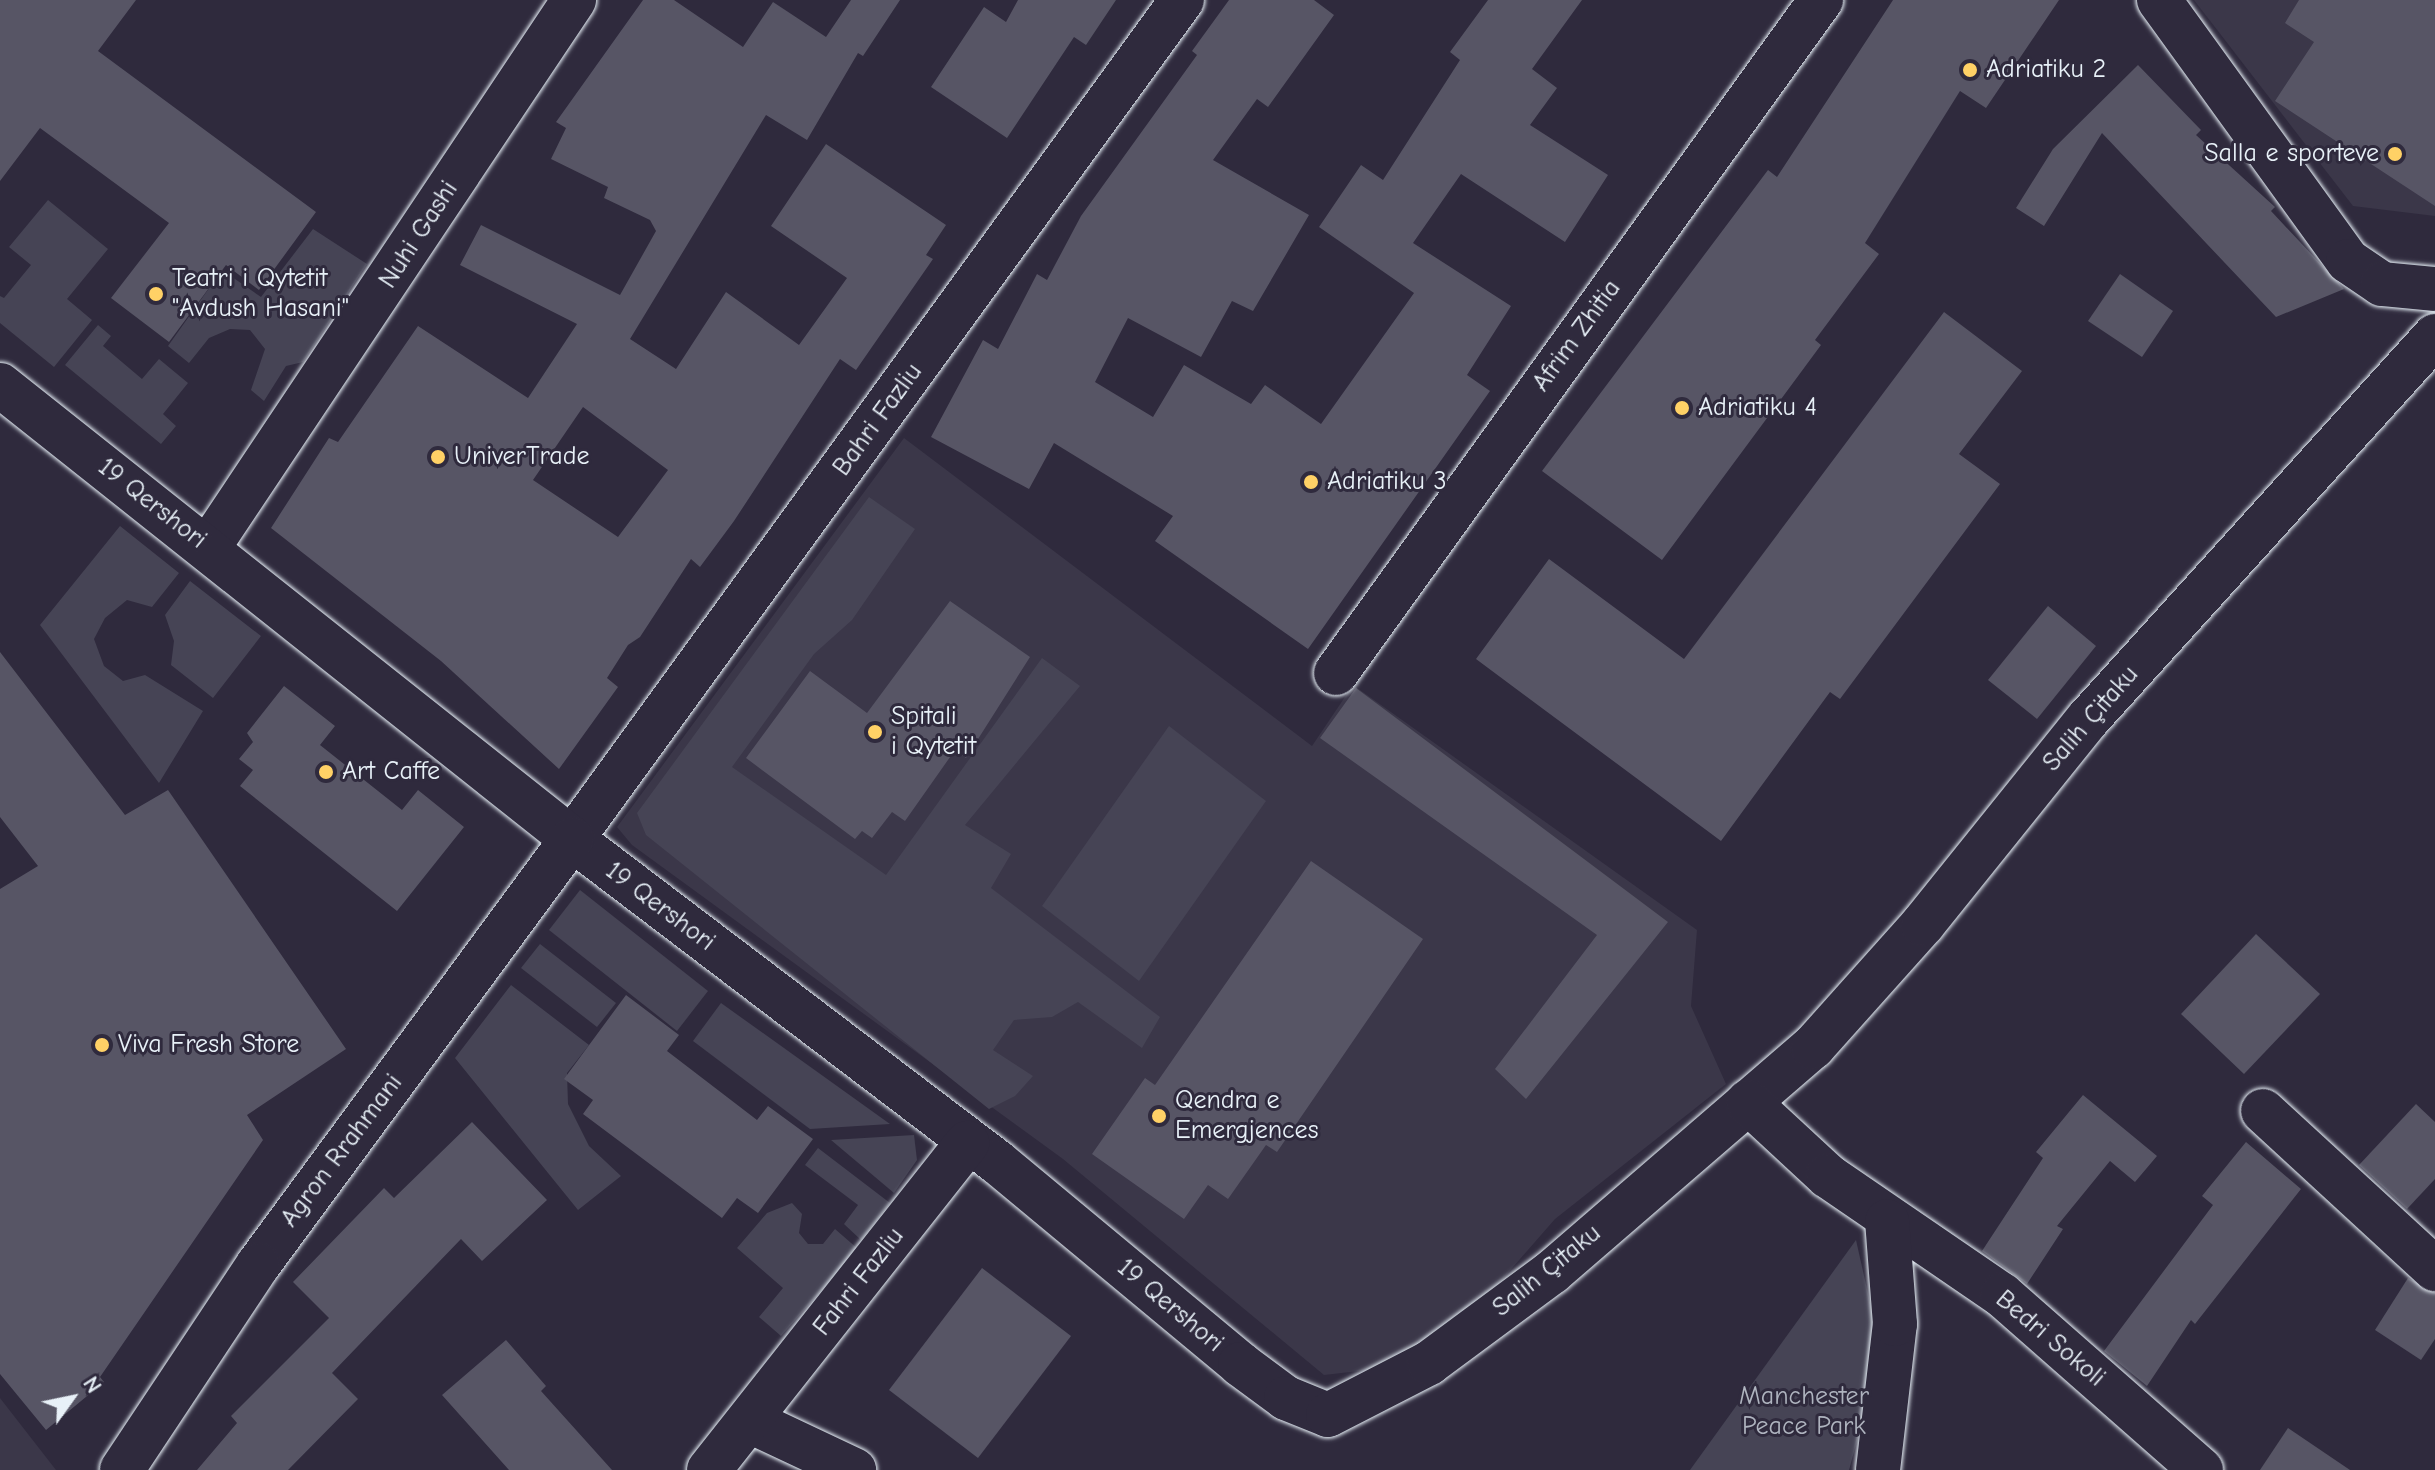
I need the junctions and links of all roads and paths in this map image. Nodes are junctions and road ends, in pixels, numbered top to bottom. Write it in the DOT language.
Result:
graph roads {
  1 [pos="574,0"];
  2 [pos="1182,0"];
  3 [pos="1821,0"];
  4 [pos="2159,0"];
  5 [pos="2435,289"];
  6 [pos="2435,336"];
  7 [pos="0,385"];
  8 [pos="208,548"];
  9 [pos="1336,673"];
  10 [pos="572,839"];
  11 [pos="1748,1102"];
  12 [pos="2263,1111"];
  13 [pos="967,1143"];
  14 [pos="1887,1221"];
  15 [pos="2435,1269"];
  16 [pos="1328,1415"];
  17 [pos="752,1422"];
  18 [pos="122,1470"];
  19 [pos="709,1470"];
  20 [pos="854,1470"];
  21 [pos="1878,1470"];
  22 [pos="2201,1470"];
  1 -- 8 [label="street, Nuhi Gashi"];
  2 -- 10 [label="street, Bahri Fazliu"];
  3 -- 9 [label="street, Afrim Zhitia"];
  4 -- 5 [label="street"];
  6 -- 11 [label="street, Salih Çitaku"];
  7 -- 8 [label="street, 19 Qershori"];
  8 -- 10 [label="street, 19 Qershori"];
  10 -- 13 [label="street, 19 Qershori"];
  10 -- 18 [label="street, Agron Rrahmani"];
  11 -- 14 [label="street, Bedri Sokoli"];
  11 -- 16 [label="street, Salih Çitaku"];
  12 -- 15 [label="street"];
  13 -- 16 [label="street, 19 Qershori"];
  13 -- 17 [label="street, Fahri Fazliu"];
  14 -- 21 [label="street"];
  14 -- 22 [label="street, Bedri Sokoli"];
  17 -- 19 [label="street, Fahri Fazliu"];
  17 -- 20 [label="street"];
}
